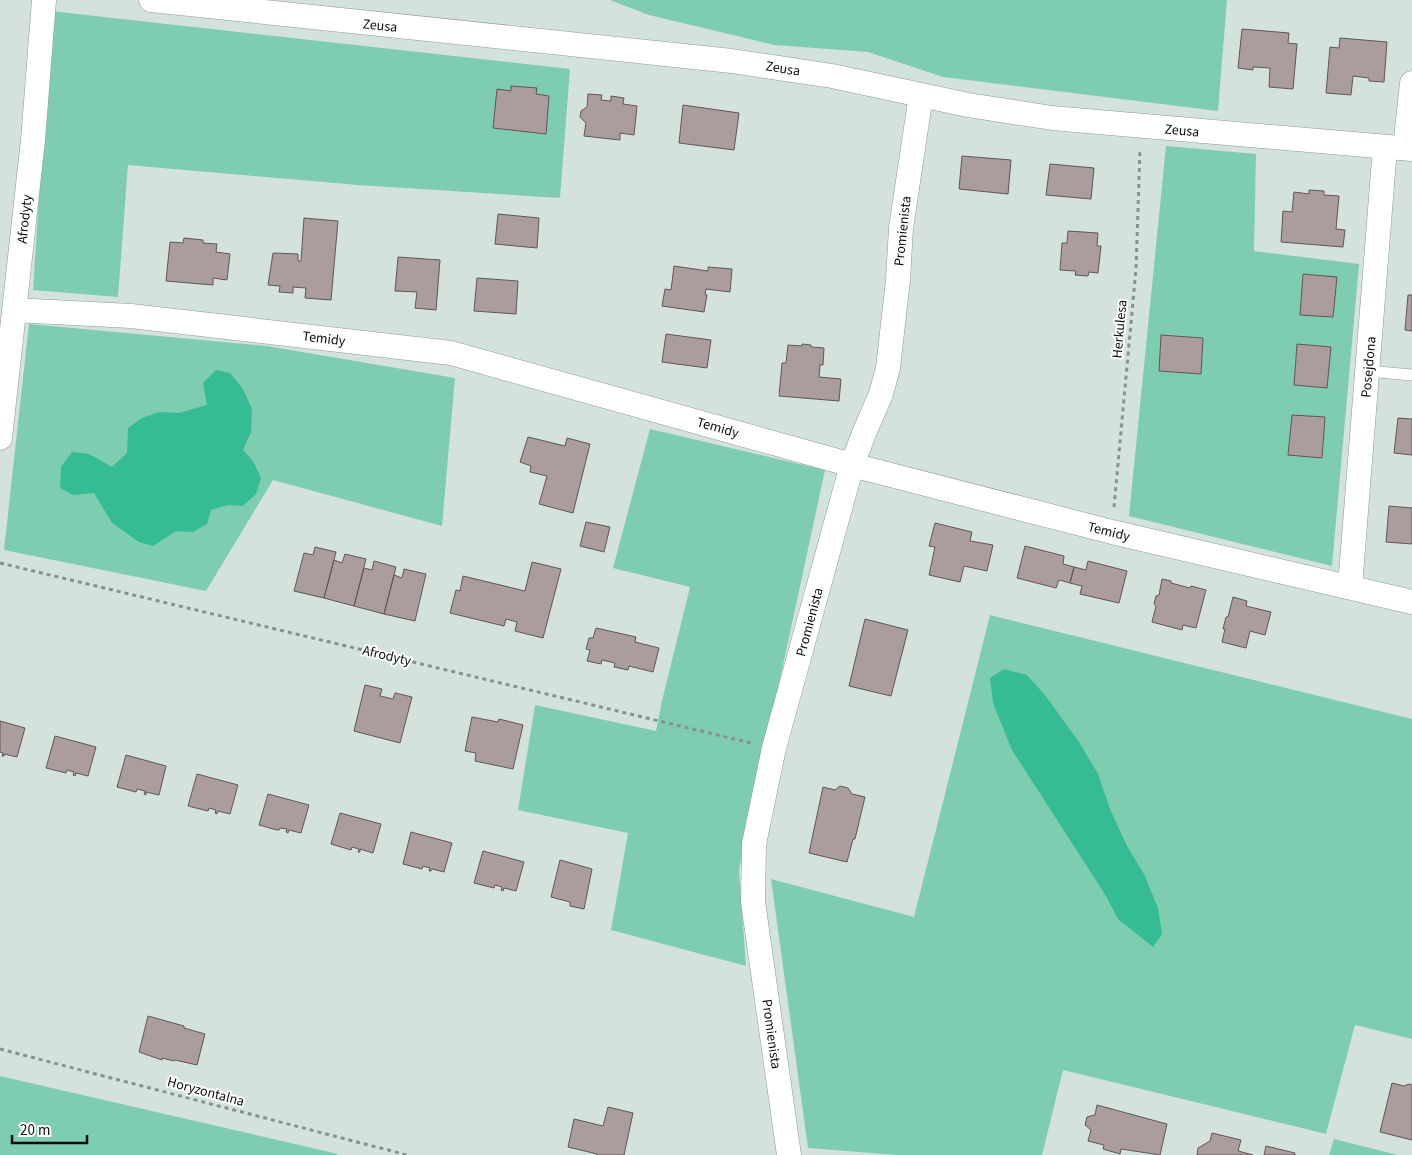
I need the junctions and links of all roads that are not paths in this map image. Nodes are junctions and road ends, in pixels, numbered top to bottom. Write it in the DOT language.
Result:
graph roads {
  1 [pos="44,0"];
  2 [pos="151,0"];
  3 [pos="282,7"];
  4 [pos="1412,83"];
  5 [pos="921,95"];
  6 [pos="1401,148"];
  7 [pos="14,310"];
  8 [pos="1368,371"];
  9 [pos="1412,375"];
  10 [pos="0,438"];
  11 [pos="852,465"];
  12 [pos="1350,587"];
  13 [pos="1412,602"];
  14 [pos="789,1155"];
  1 -- 7 [label="street, Afrodyty"];
  2 -- 3 [label="street, Zeusa"];
  3 -- 5 [label="street, Zeusa"];
  4 -- 6 [label="street, Posejdona"];
  5 -- 6 [label="street, Zeusa"];
  5 -- 11 [label="street, Promienista"];
  6 -- 8 [label="street, Posejdona"];
  7 -- 10 [label="street, Afrodyty"];
  7 -- 11 [label="street, Temidy"];
  8 -- 9 [label="lane"];
  8 -- 12 [label="street, Posejdona"];
  11 -- 12 [label="street, Temidy"];
  11 -- 14 [label="street, Promienista"];
  12 -- 13 [label="street, Temidy"];
}
